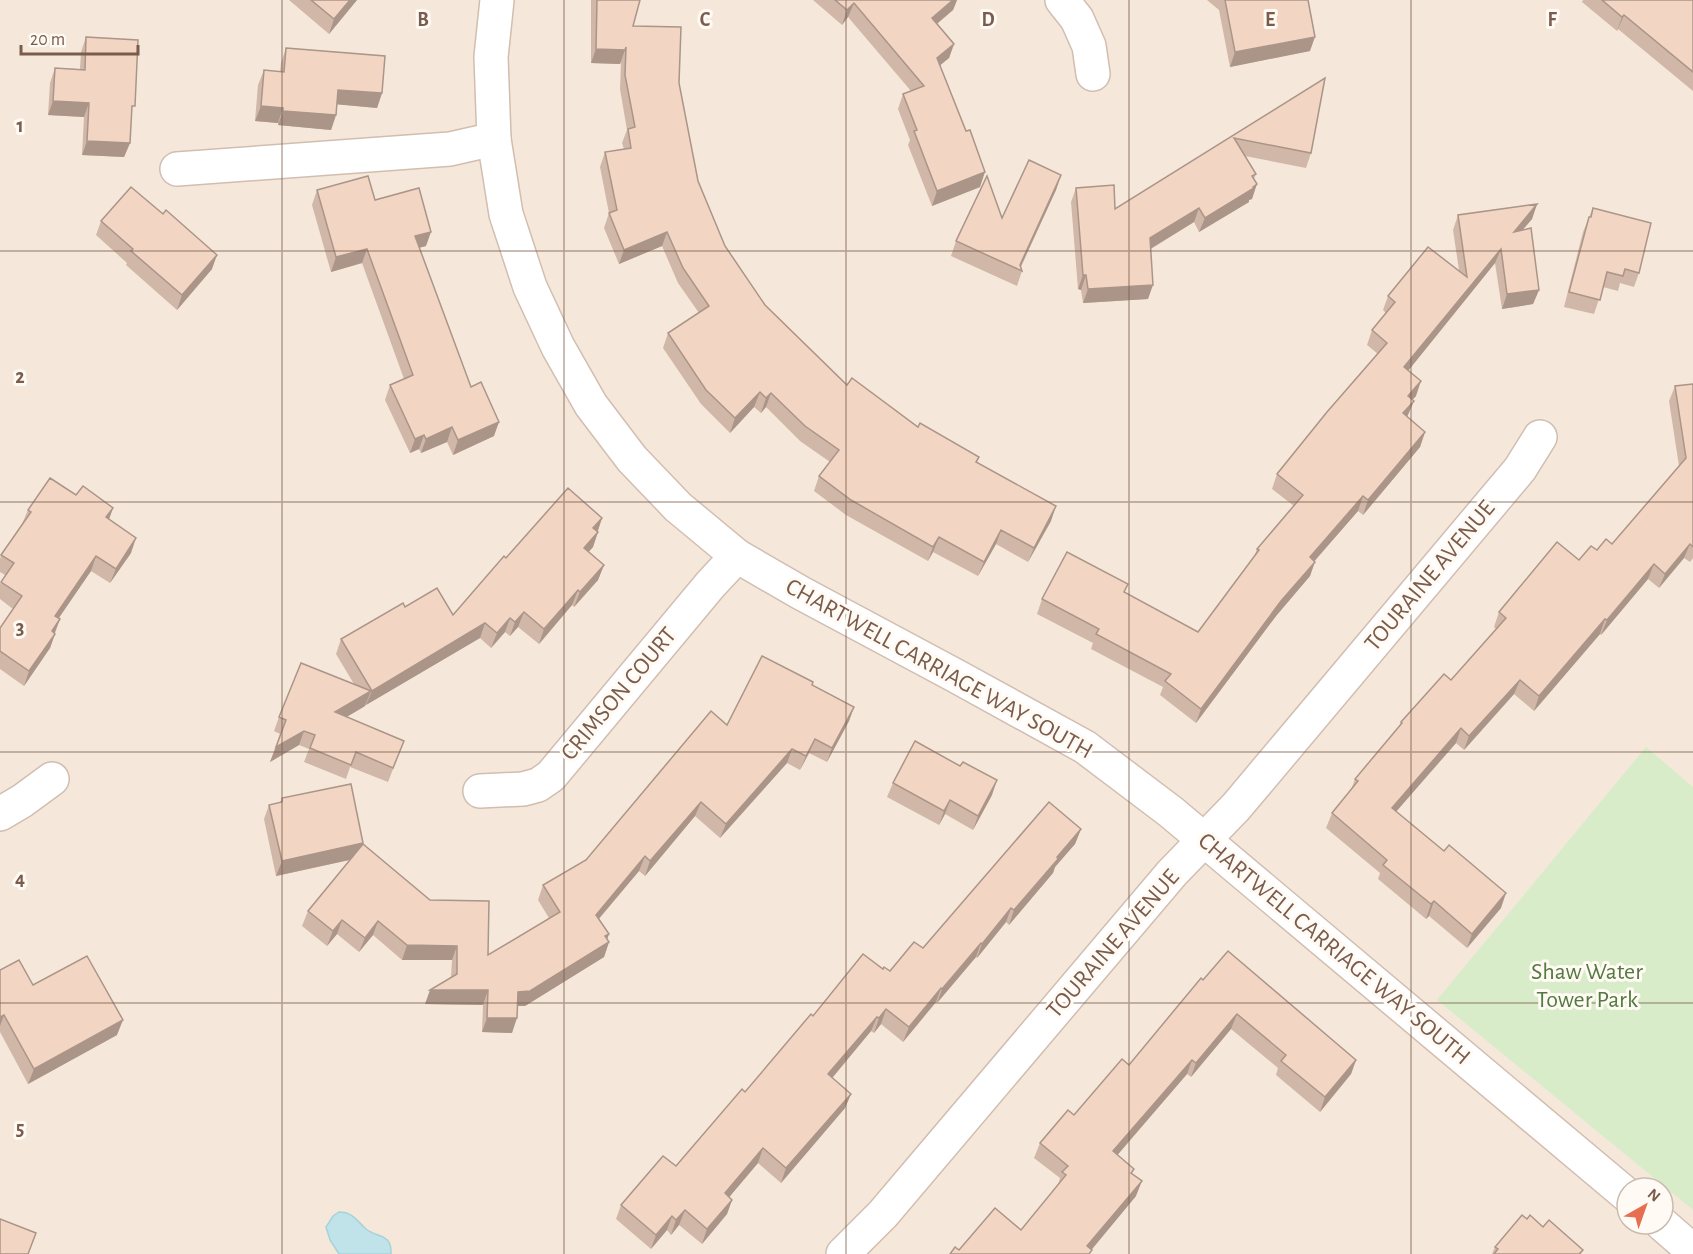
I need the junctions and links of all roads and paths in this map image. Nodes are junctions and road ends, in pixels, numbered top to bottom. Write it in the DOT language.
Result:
graph roads {
  1 [pos="497,0"];
  2 [pos="1062,0"];
  3 [pos="1093,74"];
  4 [pos="494,139"];
  5 [pos="177,169"];
  6 [pos="1540,437"];
  7 [pos="737,556"];
  8 [pos="52,779"];
  9 [pos="480,791"];
  10 [pos="0,814"];
  11 [pos="1204,841"];
  12 [pos="1615,1185"];
  13 [pos="1675,1235"];
  14 [pos="1693,1251"];
  15 [pos="843,1254"];
  1 -- 4 [label="street, CHARTWELL CARRIAGE WAY SOUTH"];
  2 -- 3 [label="street"];
  4 -- 5 [label="street"];
  4 -- 7 [label="street, CHARTWELL CARRIAGE WAY SOUTH"];
  6 -- 11 [label="street, TOURAINE AVENUE"];
  7 -- 9 [label="street, CRIMSON COURT"];
  7 -- 11 [label="street, CHARTWELL CARRIAGE WAY SOUTH"];
  8 -- 10 [label="street"];
  11 -- 12 [label="street, CHARTWELL CARRIAGE WAY SOUTH"];
  11 -- 15 [label="street, TOURAINE AVENUE"];
  13 -- 14 [label="street"];
}
